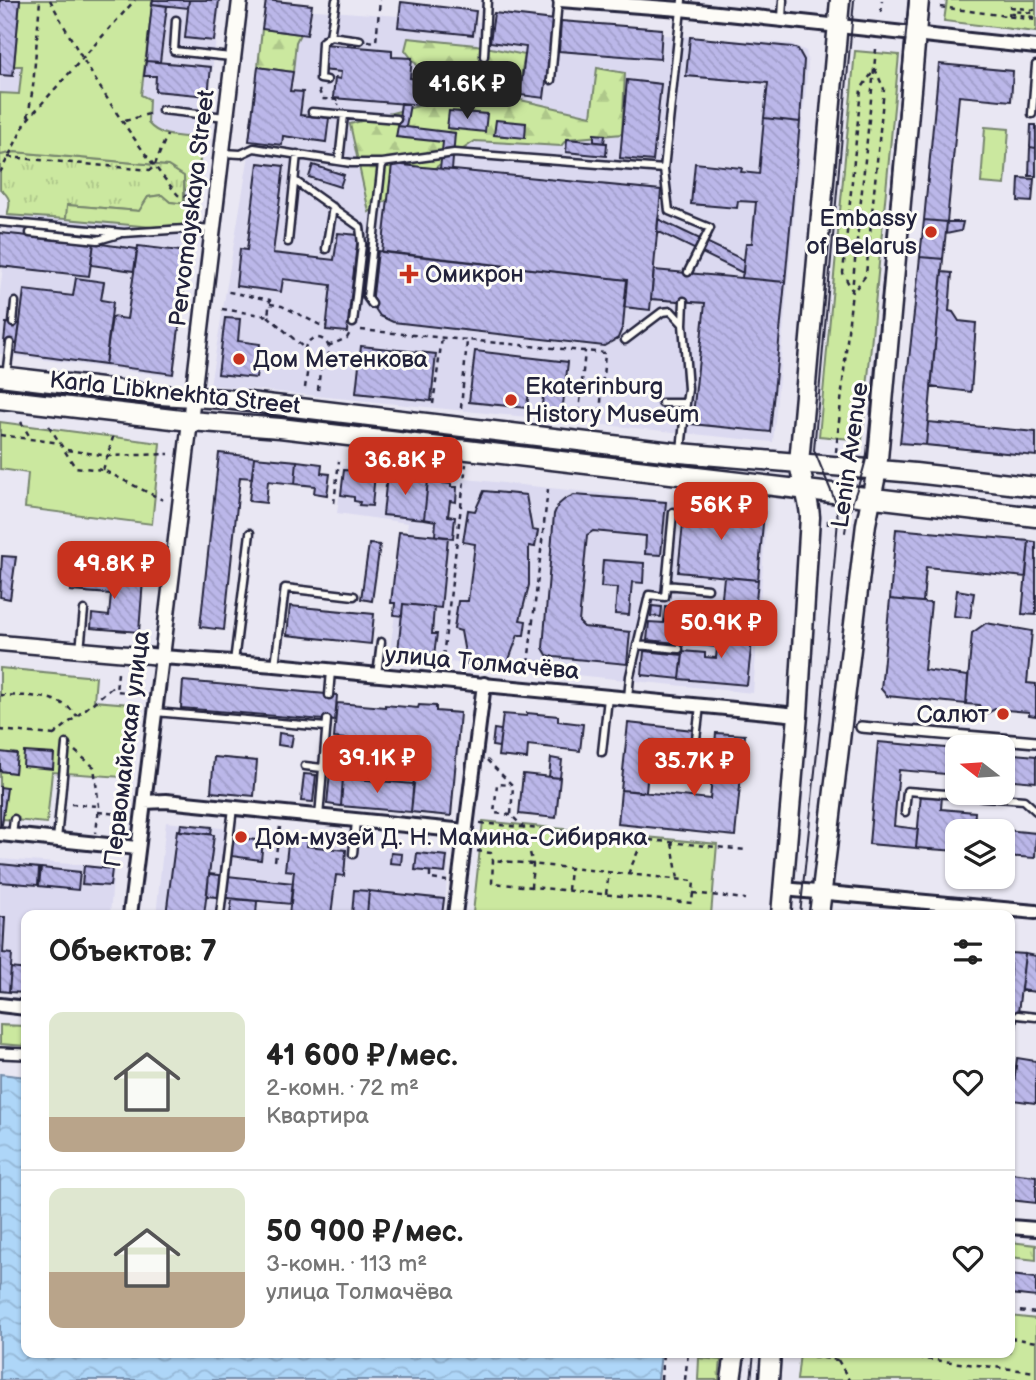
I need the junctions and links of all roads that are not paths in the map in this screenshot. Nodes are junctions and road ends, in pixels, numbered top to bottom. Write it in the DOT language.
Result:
graph roads {
  1 [pos="240,0"];
  2 [pos="336,0"];
  3 [pos="487,0"];
  4 [pos="559,0"];
  5 [pos="783,0"];
  6 [pos="840,0"];
  7 [pos="919,0"];
  8 [pos="681,4"];
  9 [pos="176,20"];
  10 [pos="782,21"];
  11 [pos="838,26"];
  12 [pos="917,33"];
  13 [pos="330,36"];
  14 [pos="360,40"];
  15 [pos="1036,47"];
  16 [pos="484,56"];
  17 [pos="233,58"];
  18 [pos="1036,65"];
  19 [pos="327,80"];
  20 [pos="551,80"];
  21 [pos="162,110"];
  22 [pos="312,112"];
  23 [pos="1032,114"];
  24 [pos="344,115"];
  25 [pos="226,117"];
  26 [pos="397,119"];
  27 [pos="222,153"];
  28 [pos="298,154"];
  29 [pos="339,161"];
  30 [pos="382,163"];
  31 [pos="664,169"];
  32 [pos="295,181"];
  33 [pos="333,207"];
  34 [pos="0,222"];
  35 [pos="212,229"];
  36 [pos="30,233"];
  37 [pos="124,233"];
  38 [pos="288,242"];
  39 [pos="326,249"];
  40 [pos="688,272"];
  41 [pos="684,301"];
  42 [pos="15,302"];
  43 [pos="372,303"];
  44 [pos="13,323"];
  45 [pos="682,324"];
  46 [pos="352,326"];
  47 [pos="625,340"];
  48 [pos="10,343"];
  49 [pos="3,377"];
  50 [pos="192,396"];
  51 [pos="0,399"];
  52 [pos="662,403"];
  53 [pos="686,403"];
  54 [pos="190,421"];
  55 [pos="680,453"];
  56 [pos="800,463"];
  57 [pos="877,470"];
  58 [pos="1036,487"];
  59 [pos="805,490"];
  60 [pos="869,497"];
  61 [pos="673,512"];
  62 [pos="1036,517"];
  63 [pos="250,533"];
  64 [pos="666,585"];
  65 [pos="708,589"];
  66 [pos="354,596"];
  67 [pos="84,610"];
  68 [pos="381,642"];
  69 [pos="0,643"];
  70 [pos="637,645"];
  71 [pos="679,649"];
  72 [pos="80,650"];
  73 [pos="162,657"];
  74 [pos="233,663"];
  75 [pos="275,665"];
  76 [pos="331,670"];
  77 [pos="377,675"];
  78 [pos="484,684"];
  79 [pos="329,695"];
  80 [pos="608,696"];
  81 [pos="628,698"];
  82 [pos="700,704"];
  83 [pos="155,712"];
  84 [pos="798,715"];
  85 [pos="861,727"];
  86 [pos="1036,741"];
  87 [pos="66,744"];
  88 [pos="325,748"];
  89 [pos="358,750"];
  90 [pos="602,751"];
  91 [pos="305,766"];
  92 [pos="322,768"];
  93 [pos="660,768"];
  94 [pos="144,802"];
  95 [pos="233,808"];
  96 [pos="1036,811"];
  97 [pos="905,812"];
  98 [pos="318,817"];
  99 [pos="14,819"];
  100 [pos="356,820"];
  101 [pos="465,831"];
  102 [pos="6,835"];
  103 [pos="57,840"];
  104 [pos="137,848"];
  105 [pos="353,854"];
  106 [pos="783,889"];
  107 [pos="822,892"];
  108 [pos="131,910"];
  109 [pos="221,910"];
  110 [pos="456,910"];
  111 [pos="781,910"];
  112 [pos="820,910"];
  113 [pos="959,910"];
  114 [pos="1015,911"];
  115 [pos="1036,912"];
  116 [pos="0,1005"];
  117 [pos="21,1007"];
  118 [pos="1018,1015"];
  119 [pos="1036,1017"];
  120 [pos="0,1052"];
  121 [pos="21,1054"];
  122 [pos="1015,1227"];
  123 [pos="1036,1229"];
  124 [pos="734,1358"];
  125 [pos="771,1358"];
  126 [pos="732,1380"];
  127 [pos="769,1380"];
  1 -- 17 [label="street, Pervomayskaya Street"];
  2 -- 13 [label="lane"];
  3 -- 16 [label="lane"];
  4 -- 8 [label="street"];
  4 -- 20 [label="lane"];
  5 -- 10 [label="lane"];
  6 -- 11 [label="main road, Lenin Avenue"];
  7 -- 12 [label="main road, Lenin Avenue"];
  8 -- 10 [label="street"];
  8 -- 31 [label="lane"];
  9 -- 17 [label="lane"];
  10 -- 11 [label="street"];
  11 -- 12 [label="street"];
  11 -- 56 [label="main road, Lenin Avenue"];
  12 -- 15 [label="street"];
  12 -- 57 [label="main road, Lenin Avenue"];
  13 -- 14 [label="lane"];
  13 -- 19 [label="lane"];
  17 -- 25 [label="street, Pervomayskaya Street"];
  18 -- 23 [label="lane"];
  21 -- 25 [label="lane"];
  22 -- 24 [label="lane"];
  24 -- 26 [label="lane"];
  24 -- 29 [label="lane"];
  25 -- 27 [label="street, Pervomayskaya Street"];
  27 -- 28 [label="lane"];
  27 -- 35 [label="street, Pervomayskaya Street"];
  28 -- 29 [label="lane"];
  28 -- 32 [label="lane"];
  29 -- 30 [label="lane"];
  30 -- 31 [label="lane"];
  30 -- 43 [label="lane"];
  31 -- 40 [label="lane"];
  32 -- 33 [label="lane"];
  32 -- 38 [label="lane"];
  33 -- 39 [label="lane"];
  33 -- 46 [label="lane"];
  34 -- 37 [label="lane"];
  35 -- 37 [label="lane"];
  35 -- 50 [label="street, Pervomayskaya Street"];
  36 -- 37 [label="lane"];
  41 -- 45 [label="lane"];
  42 -- 44 [label="lane"];
  45 -- 47 [label="lane"];
  45 -- 53 [label="lane"];
  48 -- 49 [label="lane"];
  49 -- 50 [label="main road, Karla Libknekhta Street"];
  50 -- 54 [label="street, Pervomayskaya Street"];
  50 -- 55 [label="main road, Karla Libknekhta Street"];
  51 -- 54 [label="main road, Karla Libknekhta Street"];
  52 -- 53 [label="lane"];
  53 -- 55 [label="lane"];
  54 -- 59 [label="main road, Karla Libknekhta Street"];
  54 -- 73 [label="street, Первомайская улица"];
  55 -- 56 [label="main road, Karla Libknekhta Street"];
  56 -- 57 [label="main road, Karla Libknekhta Street"];
  56 -- 59 [label="main road, Lenin Avenue"];
  57 -- 58 [label="main road"];
  57 -- 60 [label="main road, Lenin Avenue"];
  59 -- 60 [label="main road, Karla Libknekhta Street"];
  59 -- 84 [label="main road, Lenin Avenue"];
  60 -- 62 [label="main road, Karla Libknekhta Street"];
  60 -- 107 [label="main road, Lenin Avenue"];
  61 -- 64 [label="lane"];
  63 -- 74 [label="lane"];
  64 -- 65 [label="lane"];
  64 -- 70 [label="lane"];
  66 -- 75 [label="lane"];
  67 -- 72 [label="lane"];
  68 -- 77 [label="lane"];
  69 -- 72 [label="street"];
  70 -- 71 [label="lane"];
  70 -- 81 [label="lane"];
  72 -- 73 [label="street"];
  73 -- 74 [label="street, улица Толмачёва"];
  73 -- 83 [label="street, Первомайская улица"];
  74 -- 75 [label="street, улица Толмачёва"];
  75 -- 76 [label="street, улица Толмачёва"];
  76 -- 77 [label="street, улица Толмачёва"];
  76 -- 79 [label="lane"];
  77 -- 78 [label="street, улица Толмачёва"];
  78 -- 80 [label="street, улица Толмачёва"];
  78 -- 101 [label="street"];
  80 -- 81 [label="street, улица Толмачёва"];
  80 -- 90 [label="lane"];
  81 -- 82 [label="street, улица Толмачёва"];
  82 -- 84 [label="street, улица Толмачёва"];
  82 -- 93 [label="lane"];
  83 -- 88 [label="lane"];
  83 -- 94 [label="street, Первомайская улица"];
  84 -- 106 [label="main road, Lenin Avenue"];
  85 -- 86 [label="street"];
  87 -- 103 [label="lane"];
  88 -- 89 [label="lane"];
  88 -- 92 [label="lane"];
  91 -- 92 [label="lane"];
  92 -- 98 [label="lane"];
  94 -- 95 [label="street"];
  94 -- 104 [label="street, Первомайская улица"];
  95 -- 98 [label="street"];
  95 -- 109 [label="lane"];
  96 -- 97 [label="lane"];
  98 -- 100 [label="street"];
  99 -- 102 [label="lane"];
  100 -- 101 [label="street"];
  100 -- 105 [label="lane"];
  101 -- 110 [label="street"];
  102 -- 103 [label="street"];
  103 -- 104 [label="street"];
  104 -- 108 [label="street, Первомайская улица"];
  106 -- 107 [label="street"];
  106 -- 111 [label="main road, Lenin Avenue"];
  107 -- 112 [label="main road, Lenin Avenue"];
  107 -- 113 [label="street"];
  114 -- 115 [label="street"];
  116 -- 117 [label="street"];
  118 -- 119 [label="lane"];
  120 -- 121 [label="street"];
  122 -- 123 [label="street"];
  124 -- 126 [label="main road"];
  125 -- 127 [label="main road"];
}
